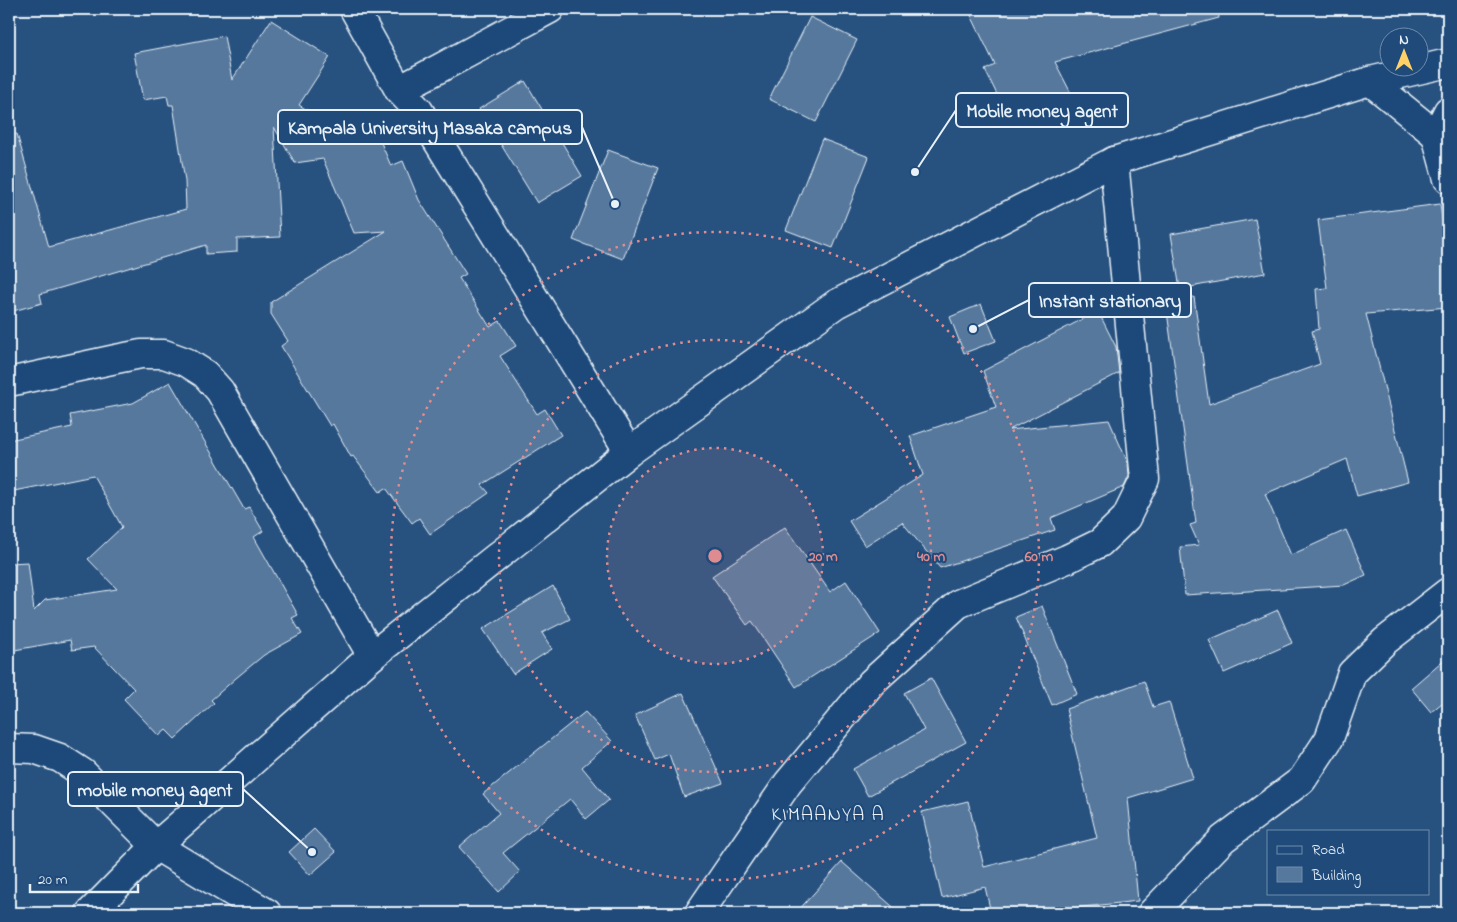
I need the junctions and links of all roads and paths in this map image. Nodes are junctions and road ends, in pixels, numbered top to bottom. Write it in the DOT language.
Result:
graph roads {
  1 [pos="354,9"];
  2 [pos="550,9"];
  3 [pos="1448,63"];
  4 [pos="1370,81"];
  5 [pos="399,90"];
  6 [pos="1448,111"];
  7 [pos="1436,134"];
  8 [pos="1114,161"];
  9 [pos="1448,179"];
  10 [pos="9,382"];
  11 [pos="629,452"];
  12 [pos="1448,592"];
  13 [pos="372,656"];
  14 [pos="9,748"];
  15 [pos="156,846"];
  16 [pos="90,913"];
  17 [pos="267,913"];
  18 [pos="699,913"];
  19 [pos="1152,913"];
  1 -- 5 [label="street"];
  2 -- 5 [label="street"];
  3 -- 4 [label="street"];
  4 -- 7 [label="street"];
  4 -- 8 [label="street"];
  5 -- 11 [label="street"];
  6 -- 7 [label="street"];
  7 -- 9 [label="street"];
  8 -- 11 [label="street"];
  8 -- 18 [label="street"];
  10 -- 13 [label="street"];
  11 -- 13 [label="street"];
  12 -- 19 [label="street"];
  13 -- 15 [label="street"];
  14 -- 15 [label="street"];
  15 -- 16 [label="street"];
  15 -- 17 [label="street"];
}
